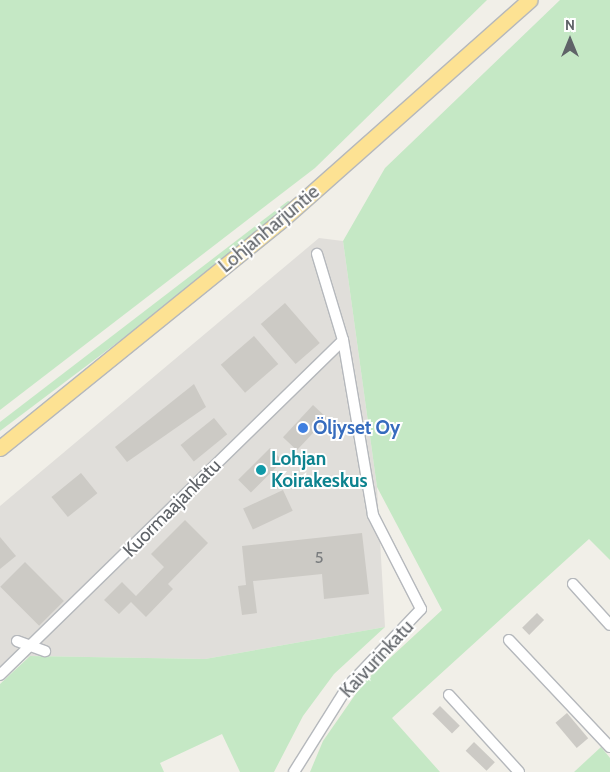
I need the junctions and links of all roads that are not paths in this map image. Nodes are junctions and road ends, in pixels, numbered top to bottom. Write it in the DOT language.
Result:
graph roads {
  1 [pos="529,0"];
  2 [pos="317,254"];
  3 [pos="343,340"];
  4 [pos="104,364"];
  5 [pos="51,406"];
  6 [pos="0,440"];
  7 [pos="0,448"];
  8 [pos="0,460"];
  9 [pos="573,584"];
  10 [pos="610,625"];
  11 [pos="509,640"];
  12 [pos="17,641"];
  13 [pos="31,648"];
  14 [pos="45,651"];
  15 [pos="0,675"];
  16 [pos="449,695"];
  17 [pos="610,747"];
  18 [pos="294,772"];
  19 [pos="519,772"];
  1 -- 4 [label="highway, Lohjanharjuntie"];
  2 -- 3 [label="street, Kaivurinkatu"];
  3 -- 13 [label="street, Kuormaajankatu"];
  3 -- 18 [label="street, Kaivurinkatu"];
  4 -- 5 [label="highway, Lohjanharjuntie"];
  4 -- 8 [label="highway"];
  5 -- 6 [label="highway"];
  5 -- 7 [label="highway, Lohjanharjuntie"];
  9 -- 10 [label="street"];
  11 -- 17 [label="street"];
  12 -- 13 [label="street"];
  13 -- 14 [label="street"];
  13 -- 15 [label="street, Kuormaajankatu"];
  16 -- 19 [label="street"];
}
